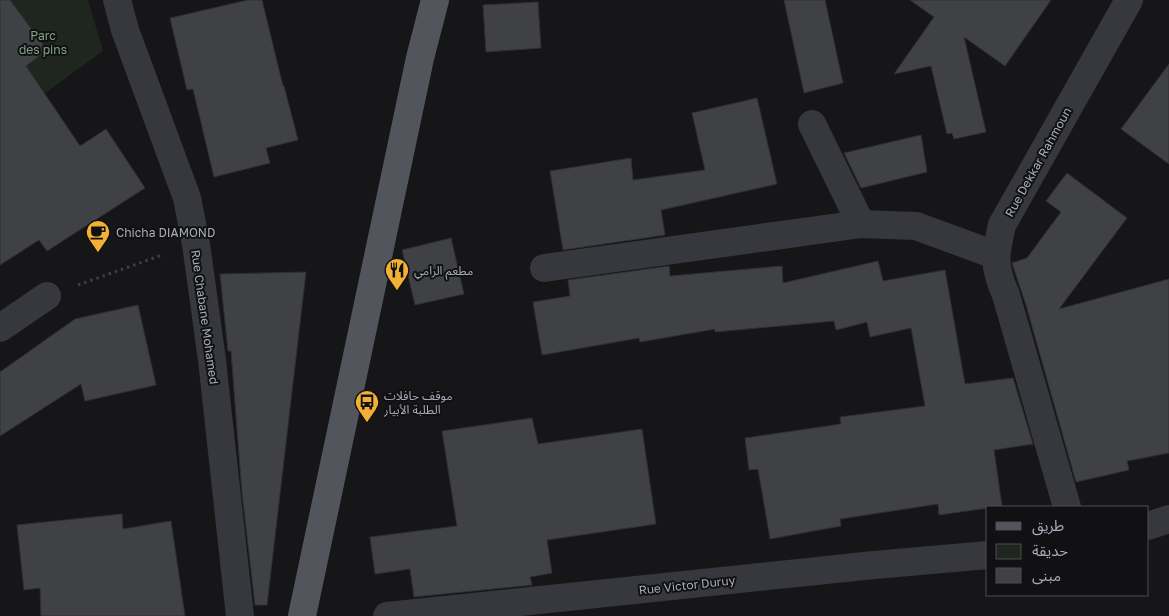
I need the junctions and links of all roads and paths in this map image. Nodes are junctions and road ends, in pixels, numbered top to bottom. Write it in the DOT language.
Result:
graph roads {
  1 [pos="117,0"];
  2 [pos="436,0"];
  3 [pos="1129,0"];
  4 [pos="812,124"];
  5 [pos="861,224"];
  6 [pos="196,244"];
  7 [pos="995,255"];
  8 [pos="544,268"];
  9 [pos="47,296"];
  10 [pos="0,328"];
  11 [pos="1067,506"];
  12 [pos="1169,519"];
  13 [pos="1149,526"];
  14 [pos="986,555"];
  15 [pos="240,616"];
  16 [pos="302,616"];
  17 [pos="387,616"];
  1 -- 6 [label="street, Rue Chabane Mohamed"];
  2 -- 16 [label="main road"];
  3 -- 7 [label="street, Rue Dekkar Rahmoun"];
  4 -- 5 [label="street"];
  5 -- 7 [label="street"];
  5 -- 8 [label="street"];
  6 -- 9 [label="path"];
  6 -- 15 [label="street, Rue Chabane Mohamed"];
  7 -- 11 [label="street, Rue Dekkar Rahmoun"];
  9 -- 10 [label="street"];
  12 -- 13 [label="street"];
  14 -- 17 [label="street, Rue Victor Duruy"];
}
